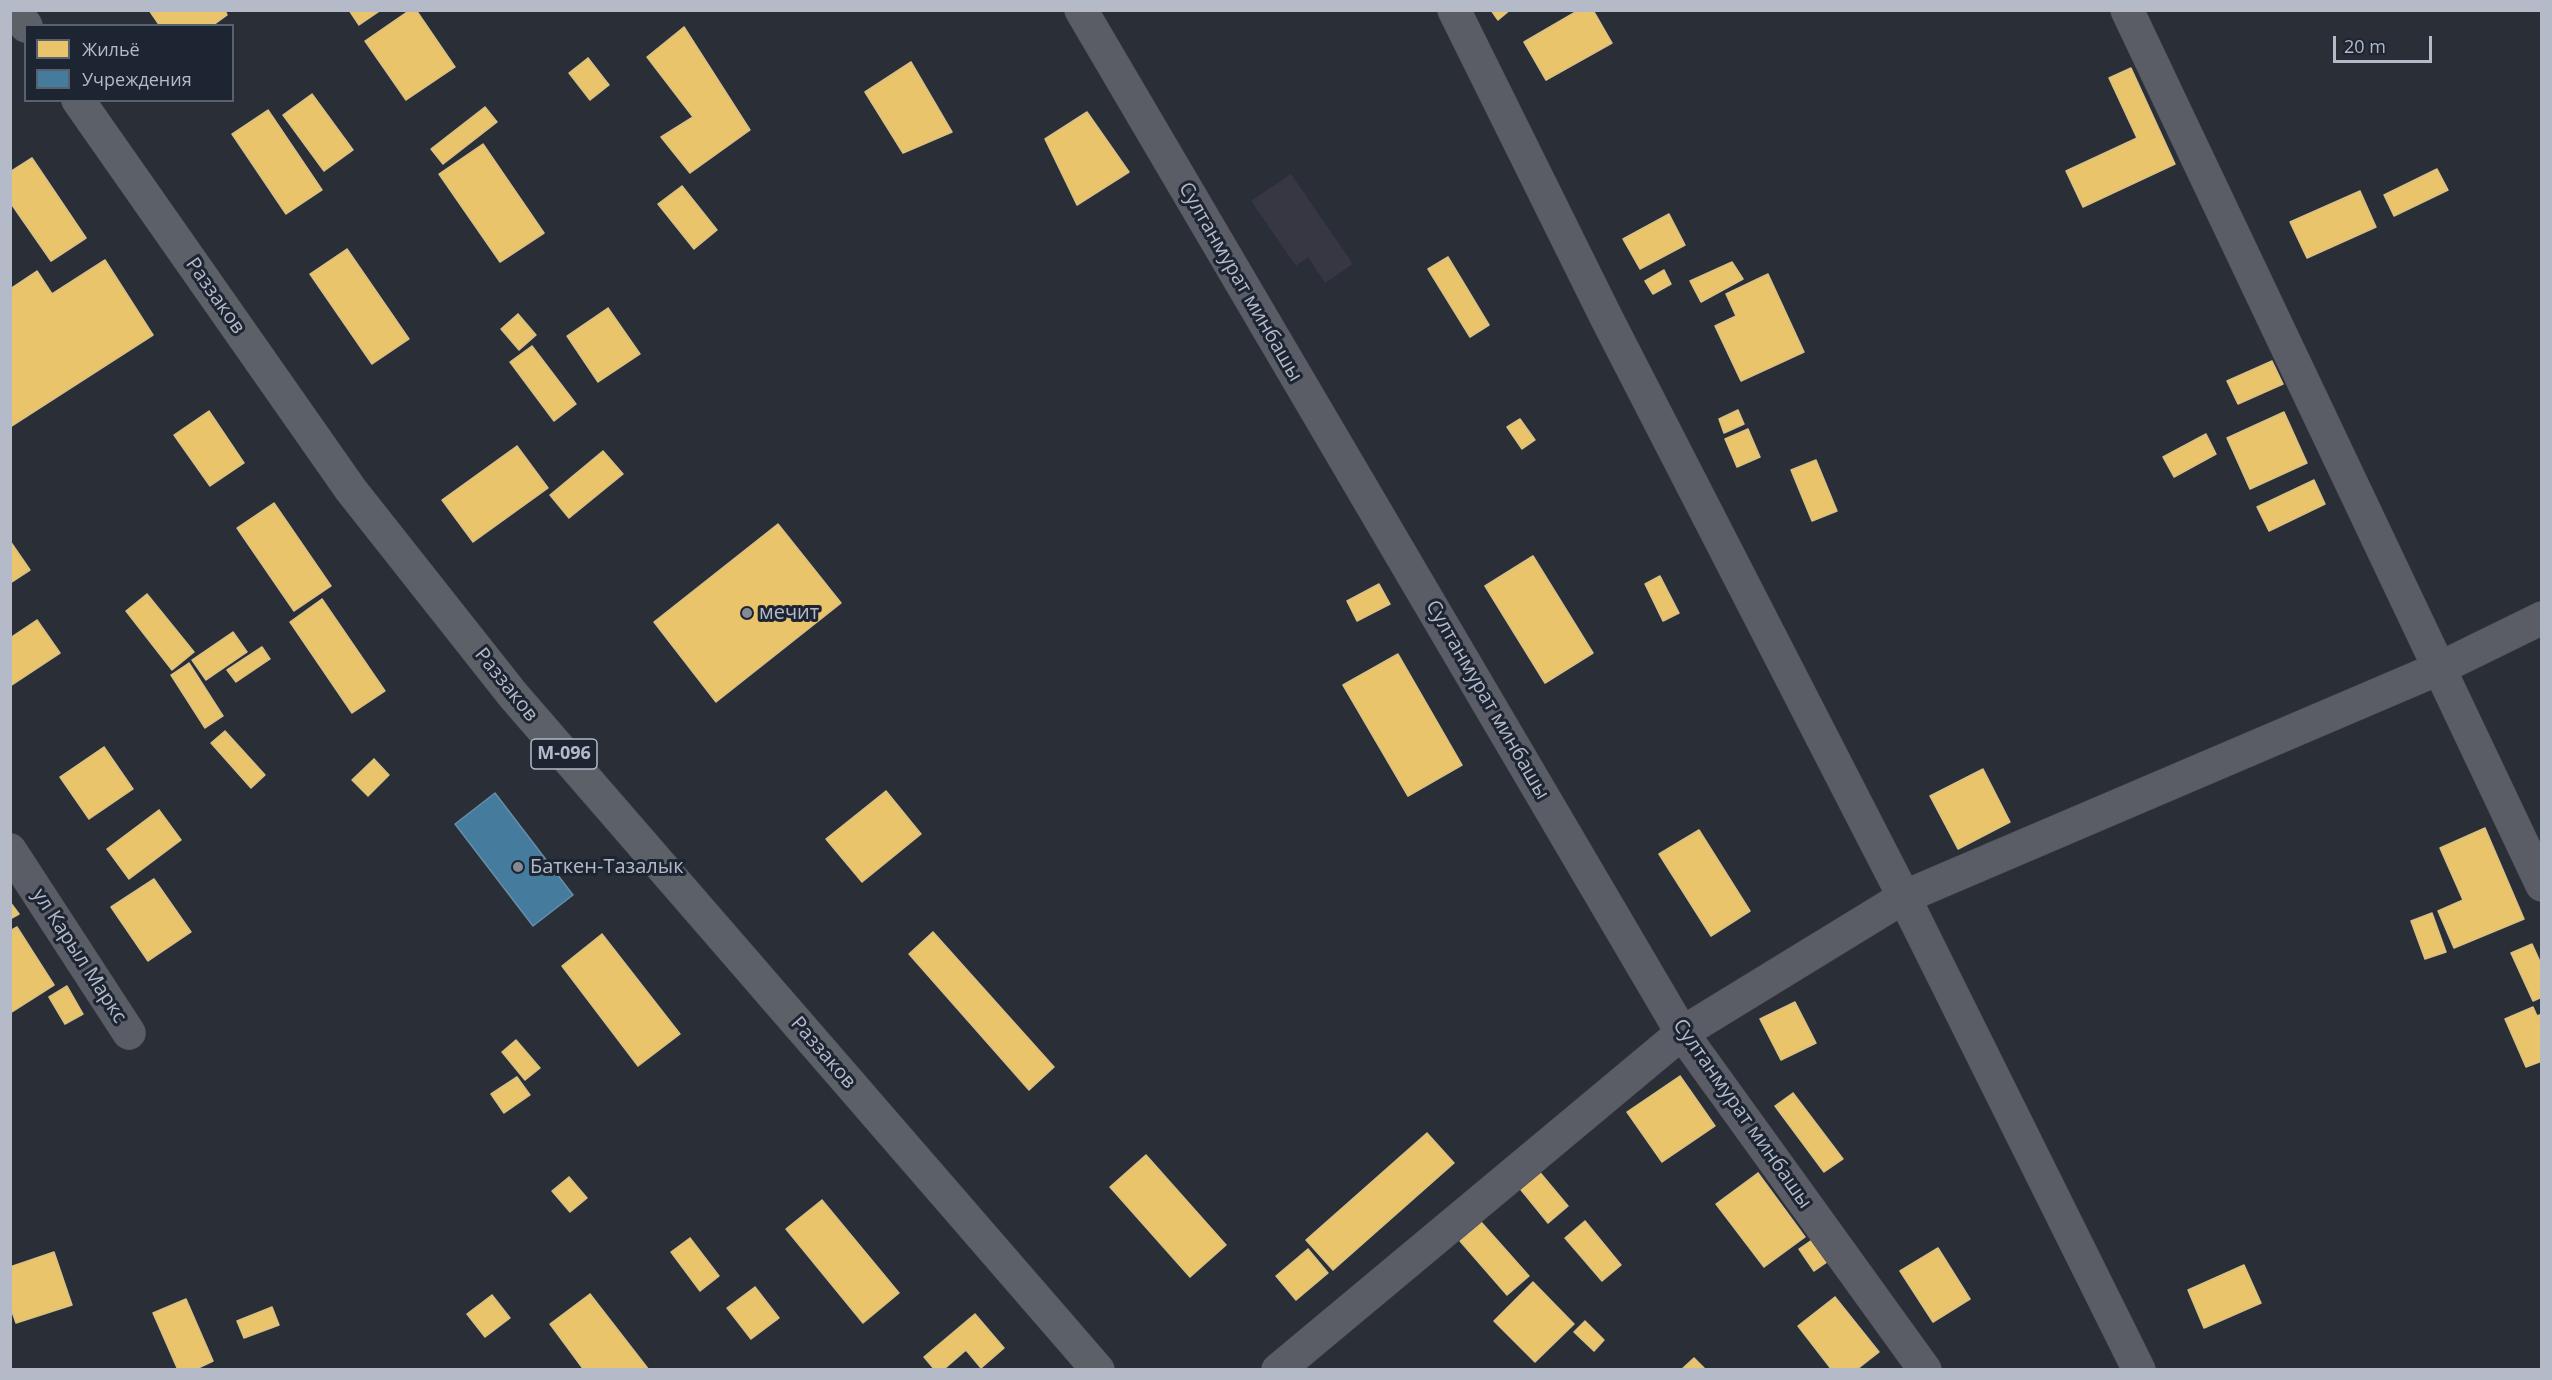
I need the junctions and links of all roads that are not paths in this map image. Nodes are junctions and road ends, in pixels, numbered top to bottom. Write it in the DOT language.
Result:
graph roads {
  1 [pos="15,10"];
  2 [pos="1081,10"];
  3 [pos="1454,10"];
  4 [pos="2127,10"];
  5 [pos="25,24"];
  6 [pos="79,102"];
  7 [pos="2541,618"];
  8 [pos="2440,668"];
  9 [pos="10,850"];
  10 [pos="2541,885"];
  11 [pos="1904,897"];
  12 [pos="129,1033"];
  13 [pos="1682,1033"];
  14 [pos="1098,1370"];
  15 [pos="1278,1370"];
  16 [pos="1925,1370"];
  17 [pos="2139,1370"];
  1 -- 5 [label="main road"];
  2 -- 13 [label="street, Султанмурат минбашы"];
  3 -- 11 [label="street"];
  4 -- 8 [label="street"];
  6 -- 14 [label="main road, Раззаков / М-096"];
  7 -- 8 [label="street"];
  8 -- 10 [label="street"];
  8 -- 11 [label="street"];
  9 -- 12 [label="street, ул Карыл Маркс"];
  11 -- 13 [label="street"];
  11 -- 17 [label="street"];
  13 -- 15 [label="street"];
  13 -- 16 [label="street, Султанмурат минбашы"];
}
